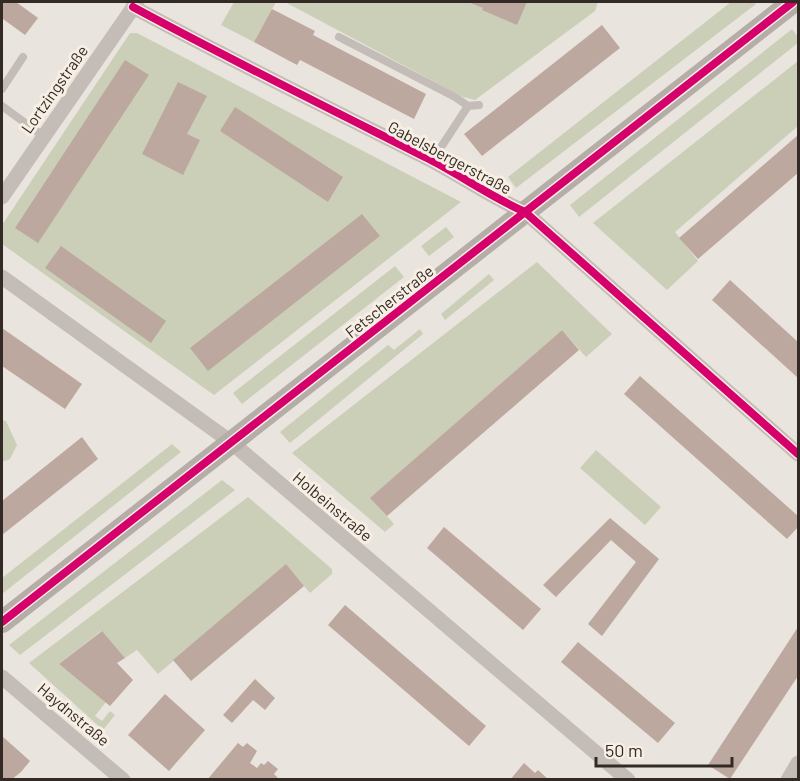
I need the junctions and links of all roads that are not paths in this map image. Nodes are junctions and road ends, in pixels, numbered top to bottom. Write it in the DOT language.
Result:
graph roads {
  1 [pos="794,2"];
  2 [pos="135,4"];
  3 [pos="339,37"];
  4 [pos="23,57"];
  5 [pos="2,89"];
  6 [pos="479,105"];
  7 [pos="2,106"];
  8 [pos="468,106"];
  9 [pos="44,136"];
  10 [pos="432,161"];
  11 [pos="2,197"];
  12 [pos="525,212"];
  13 [pos="2,277"];
  14 [pos="231,442"];
  15 [pos="798,454"];
  16 [pos="2,622"];
  17 [pos="2,677"];
  18 [pos="798,763"];
  19 [pos="123,780"];
  20 [pos="628,780"];
  21 [pos="788,780"];
  1 -- 12 [label="main road, Fetscherstraße"];
  2 -- 9 [label="street, Lortzingstraße"];
  2 -- 10 [label="street, Gabelsbergerstraße"];
  3 -- 8 [label="lane"];
  4 -- 5 [label="lane"];
  6 -- 8 [label="lane"];
  7 -- 9 [label="lane"];
  8 -- 10 [label="lane"];
  9 -- 11 [label="street, Lortzingstraße"];
  10 -- 12 [label="street, Gabelsbergerstraße"];
  12 -- 14 [label="main road, Fetscherstraße"];
  12 -- 15 [label="street, Gabelsbergerstraße"];
  13 -- 14 [label="street, Holbeinstraße"];
  14 -- 16 [label="main road, Fetscherstraße"];
  14 -- 20 [label="street, Holbeinstraße"];
  17 -- 19 [label="street, Haydnstraße"];
  18 -- 21 [label="street"];
}
